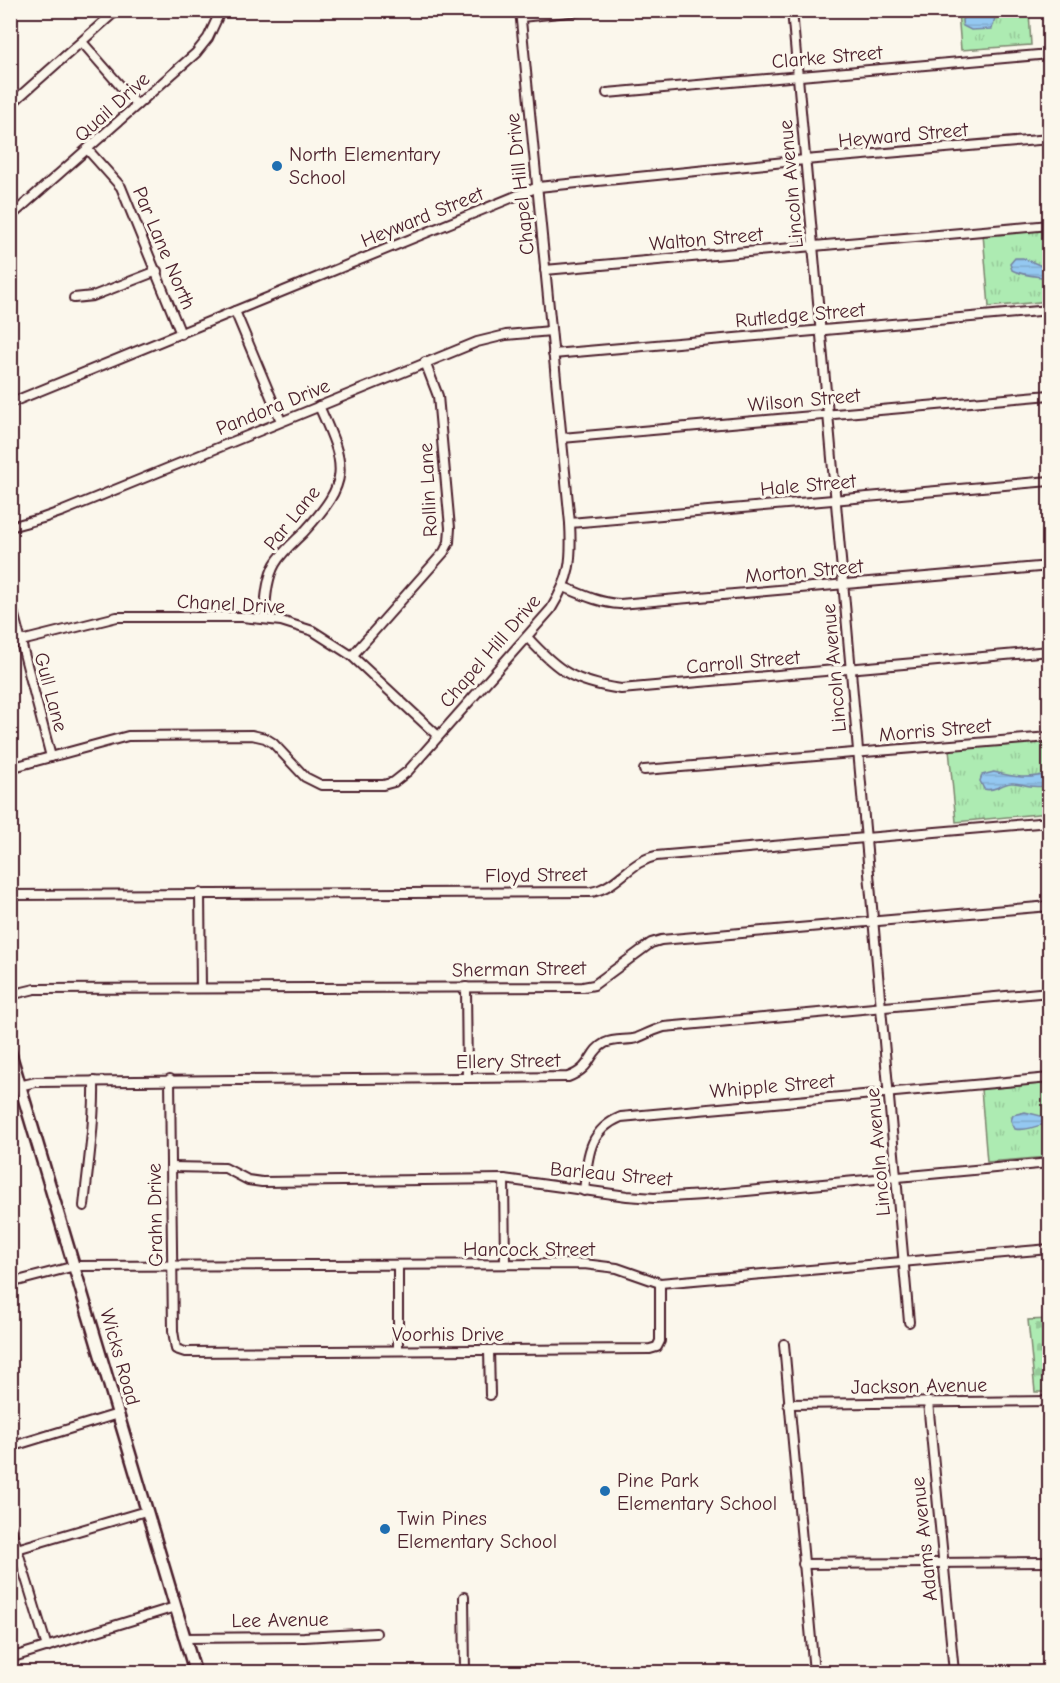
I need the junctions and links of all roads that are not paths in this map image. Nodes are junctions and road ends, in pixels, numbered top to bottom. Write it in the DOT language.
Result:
graph roads {
  1 [pos="117,10"];
  2 [pos="221,10"];
  3 [pos="588,10"];
  4 [pos="792,10"];
  5 [pos="520,14"];
  6 [pos="82,42"];
  7 [pos="1050,54"];
  8 [pos="798,76"];
  9 [pos="607,93"];
  10 [pos="10,105"];
  11 [pos="137,105"];
  12 [pos="1050,139"];
  13 [pos="88,150"];
  14 [pos="806,160"];
  15 [pos="538,187"];
  16 [pos="10,218"];
  17 [pos="1050,225"];
  18 [pos="813,245"];
  19 [pos="545,270"];
  20 [pos="157,271"];
  21 [pos="74,298"];
  22 [pos="1050,310"];
  23 [pos="235,311"];
  24 [pos="820,329"];
  25 [pos="551,331"];
  26 [pos="181,334"];
  27 [pos="554,354"];
  28 [pos="425,362"];
  29 [pos="1050,395"];
  30 [pos="10,403"];
  31 [pos="319,406"];
  32 [pos="828,414"];
  33 [pos="281,421"];
  34 [pos="562,438"];
  35 [pos="1050,481"];
  36 [pos="835,499"];
  37 [pos="570,523"];
  38 [pos="10,527"];
  39 [pos="1050,566"];
  40 [pos="843,584"];
  41 [pos="564,587"];
  42 [pos="10,600"];
  43 [pos="264,618"];
  44 [pos="528,638"];
  45 [pos="21,641"];
  46 [pos="1050,651"];
  47 [pos="352,656"];
  48 [pos="851,668"];
  49 [pos="438,736"];
  50 [pos="1050,737"];
  51 [pos="859,753"];
  52 [pos="51,757"];
  53 [pos="10,768"];
  54 [pos="644,771"];
  55 [pos="1050,822"];
  56 [pos="867,837"];
  57 [pos="200,894"];
  58 [pos="10,895"];
  59 [pos="1050,906"];
  60 [pos="874,921"];
  61 [pos="466,987"];
  62 [pos="201,988"];
  63 [pos="1050,992"];
  64 [pos="10,995"];
  65 [pos="882,1007"];
  66 [pos="10,1052"];
  67 [pos="467,1078"];
  68 [pos="1050,1078"];
  69 [pos="170,1079"];
  70 [pos="94,1081"];
  71 [pos="15,1087"];
  72 [pos="889,1092"];
  73 [pos="1050,1163"];
  74 [pos="171,1167"];
  75 [pos="896,1177"];
  76 [pos="504,1179"];
  77 [pos="584,1191"];
  78 [pos="84,1206"];
  79 [pos="1050,1248"];
  80 [pos="904,1262"];
  81 [pos="505,1264"];
  82 [pos="75,1266"];
  83 [pos="398,1266"];
  84 [pos="172,1267"];
  85 [pos="10,1283"];
  86 [pos="660,1283"];
  87 [pos="909,1322"];
  88 [pos="784,1344"];
  89 [pos="176,1349"];
  90 [pos="398,1350"];
  91 [pos="489,1350"];
  92 [pos="490,1395"];
  93 [pos="1050,1401"];
  94 [pos="928,1402"];
  95 [pos="788,1404"];
  96 [pos="118,1414"];
  97 [pos="10,1447"];
  98 [pos="146,1511"];
  99 [pos="10,1526"];
  100 [pos="14,1550"];
  101 [pos="943,1562"];
  102 [pos="1050,1562"];
  103 [pos="803,1564"];
  104 [pos="464,1597"];
  105 [pos="175,1607"];
  106 [pos="376,1633"];
  107 [pos="184,1638"];
  108 [pos="47,1647"];
  109 [pos="10,1658"];
  110 [pos="195,1672"];
  111 [pos="465,1672"];
  112 [pos="814,1672"];
  113 [pos="954,1672"];
  1 -- 6 [label="street"];
  2 -- 11 [label="street, Quail Drive"];
  3 -- 5 [label="street"];
  4 -- 8 [label="street, Lincoln Avenue"];
  5 -- 15 [label="street, Chapel Hill Drive"];
  6 -- 10 [label="street"];
  6 -- 11 [label="street"];
  7 -- 8 [label="street, Clarke Street"];
  8 -- 9 [label="street, Clarke Street"];
  8 -- 14 [label="street, Lincoln Avenue"];
  11 -- 13 [label="street, Quail Drive"];
  12 -- 14 [label="street, Heyward Street"];
  13 -- 16 [label="street, Quail Drive"];
  13 -- 20 [label="street, Par Lane North"];
  14 -- 15 [label="street, Heyward Street"];
  14 -- 18 [label="street, Lincoln Avenue"];
  15 -- 19 [label="street, Chapel Hill Drive"];
  15 -- 23 [label="street, Heyward Street"];
  17 -- 18 [label="street, Walton Street"];
  18 -- 19 [label="street, Walton Street"];
  18 -- 24 [label="street, Lincoln Avenue"];
  19 -- 25 [label="street, Chapel Hill Drive"];
  20 -- 21 [label="street"];
  20 -- 26 [label="street, Par Lane North"];
  22 -- 24 [label="street, Rutledge Street"];
  23 -- 26 [label="street, Heyward Street"];
  23 -- 33 [label="street"];
  24 -- 27 [label="street, Rutledge Street"];
  24 -- 32 [label="street, Lincoln Avenue"];
  25 -- 27 [label="street, Chapel Hill Drive"];
  25 -- 28 [label="street, Pandora Drive"];
  26 -- 30 [label="street, Heyward Street"];
  27 -- 34 [label="street, Chapel Hill Drive"];
  28 -- 31 [label="street, Pandora Drive"];
  28 -- 47 [label="street, Rollin Lane"];
  29 -- 32 [label="street, Wilson Street"];
  31 -- 33 [label="street, Pandora Drive"];
  31 -- 43 [label="street, Par Lane"];
  32 -- 34 [label="street, Wilson Street"];
  32 -- 36 [label="street, Lincoln Avenue"];
  33 -- 38 [label="street, Pandora Drive"];
  34 -- 37 [label="street, Chapel Hill Drive"];
  35 -- 36 [label="street, Hale Street"];
  36 -- 37 [label="street, Hale Street"];
  36 -- 40 [label="street, Lincoln Avenue"];
  37 -- 41 [label="street, Chapel Hill Drive"];
  39 -- 40 [label="street, Morton Street"];
  40 -- 41 [label="street, Morton Street"];
  40 -- 48 [label="street, Lincoln Avenue"];
  41 -- 44 [label="street, Chapel Hill Drive"];
  42 -- 45 [label="street, Gull Lane"];
  43 -- 45 [label="street, Chanel Drive"];
  43 -- 47 [label="street, Chanel Drive"];
  44 -- 48 [label="street, Carroll Street"];
  44 -- 49 [label="street, Chapel Hill Drive"];
  45 -- 52 [label="street, Gull Lane"];
  46 -- 48 [label="street, Carroll Street"];
  47 -- 49 [label="street, Chanel Drive"];
  48 -- 51 [label="street, Lincoln Avenue"];
  49 -- 52 [label="street, Chapel Hill Drive"];
  50 -- 51 [label="street, Morris Street"];
  51 -- 54 [label="street, Morris Street"];
  51 -- 56 [label="street, Lincoln Avenue"];
  52 -- 53 [label="street, Chapel Hill Drive"];
  55 -- 56 [label="street, Floyd Street"];
  56 -- 57 [label="street, Floyd Street"];
  56 -- 60 [label="street, Lincoln Avenue"];
  57 -- 58 [label="street, Floyd Street"];
  57 -- 62 [label="street"];
  59 -- 60 [label="street, Sherman Street"];
  60 -- 61 [label="street, Sherman Street"];
  60 -- 65 [label="street, Lincoln Avenue"];
  61 -- 62 [label="street, Sherman Street"];
  61 -- 67 [label="street"];
  62 -- 64 [label="street, Sherman Street"];
  63 -- 65 [label="street, Ellery Street"];
  65 -- 67 [label="street, Ellery Street"];
  65 -- 72 [label="street, Lincoln Avenue"];
  66 -- 71 [label="main road, Wicks Road"];
  67 -- 69 [label="street, Ellery Street"];
  68 -- 72 [label="street, Whipple Street"];
  69 -- 70 [label="street, Ellery Street"];
  69 -- 74 [label="street, Grahn Drive"];
  70 -- 71 [label="street, Ellery Street"];
  70 -- 78 [label="street"];
  71 -- 82 [label="main road, Wicks Road"];
  72 -- 75 [label="street, Lincoln Avenue"];
  72 -- 77 [label="street, Whipple Street"];
  73 -- 75 [label="street, Barleau Street"];
  74 -- 76 [label="street, Barleau Street"];
  74 -- 84 [label="street, Grahn Drive"];
  75 -- 77 [label="street, Barleau Street"];
  75 -- 80 [label="street, Lincoln Avenue"];
  76 -- 77 [label="street, Barleau Street"];
  76 -- 81 [label="street"];
  79 -- 80 [label="street, Hancock Street"];
  80 -- 86 [label="street, Hancock Street"];
  80 -- 87 [label="street, Lincoln Avenue"];
  81 -- 83 [label="street, Hancock Street"];
  81 -- 86 [label="street, Hancock Street"];
  82 -- 84 [label="street, Hancock Street"];
  82 -- 85 [label="street, Hancock Street"];
  82 -- 96 [label="main road, Wicks Road"];
  83 -- 84 [label="street, Hancock Street"];
  83 -- 90 [label="street"];
  84 -- 89 [label="street, Grahn Drive"];
  86 -- 91 [label="street, Voorhis Drive"];
  88 -- 95 [label="street"];
  89 -- 90 [label="street, Voorhis Drive"];
  90 -- 91 [label="street, Voorhis Drive"];
  91 -- 92 [label="street"];
  93 -- 94 [label="street, Jackson Avenue"];
  94 -- 95 [label="street, Jackson Avenue"];
  94 -- 101 [label="street, Adams Avenue"];
  95 -- 103 [label="street"];
  96 -- 97 [label="street"];
  96 -- 98 [label="main road, Wicks Road"];
  98 -- 100 [label="street"];
  98 -- 105 [label="main road, Wicks Road"];
  99 -- 100 [label="street"];
  100 -- 108 [label="street"];
  101 -- 102 [label="street"];
  101 -- 103 [label="street"];
  101 -- 113 [label="street, Adams Avenue"];
  103 -- 112 [label="street"];
  104 -- 111 [label="street"];
  105 -- 107 [label="main road, Wicks Road"];
  105 -- 108 [label="street"];
  106 -- 107 [label="street, Lee Avenue"];
  107 -- 110 [label="main road, Wicks Road"];
  108 -- 109 [label="street"];
}
